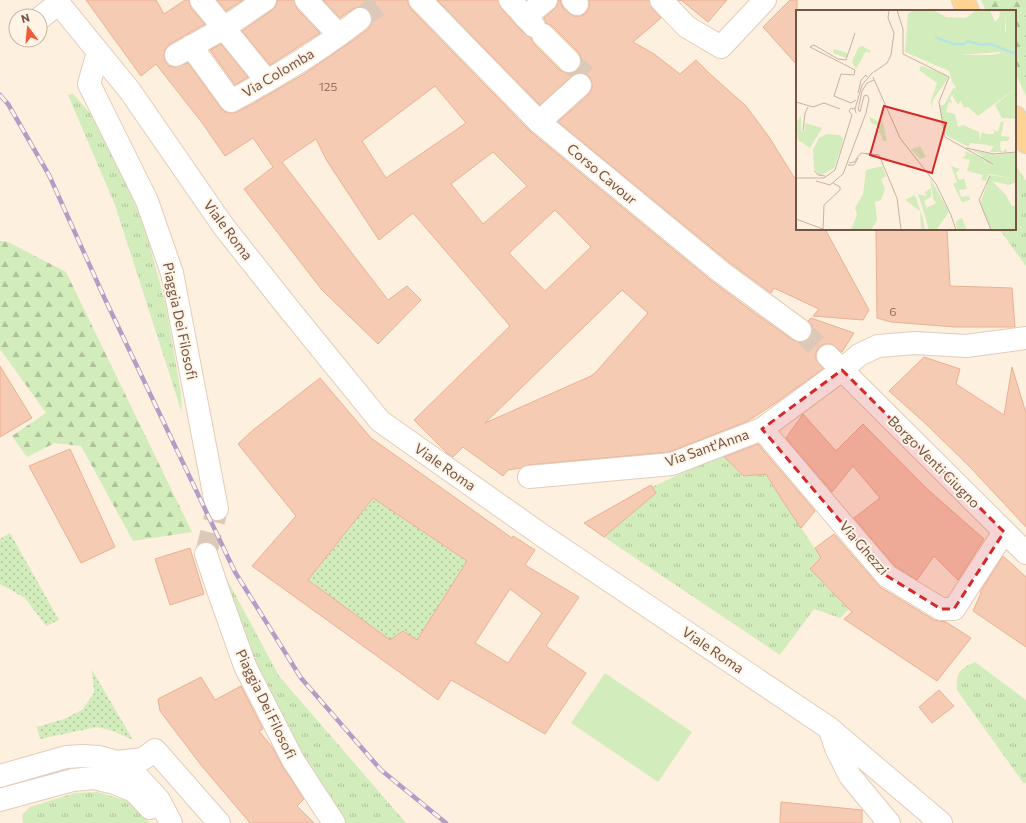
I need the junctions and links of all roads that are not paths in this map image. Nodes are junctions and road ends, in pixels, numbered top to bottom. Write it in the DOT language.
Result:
graph roads {
  1 [pos="201,0"];
  2 [pos="265,0"];
  3 [pos="306,0"];
  4 [pos="420,0"];
  5 [pos="510,0"];
  6 [pos="546,0"];
  7 [pos="661,0"];
  8 [pos="765,0"];
  9 [pos="963,0"];
  10 [pos="57,2"];
  11 [pos="48,10"];
  12 [pos="968,10"];
  13 [pos="360,19"];
  14 [pos="534,26"];
  15 [pos="224,28"];
  16 [pos="339,35"];
  17 [pos="98,52"];
  18 [pos="570,61"];
  19 [pos="267,81"];
  20 [pos="580,85"];
  21 [pos="1016,119"];
  22 [pos="539,122"];
  23 [pos="1026,142"];
  24 [pos="800,330"];
  25 [pos="1026,338"];
  26 [pos="835,363"];
  27 [pos="762,429"];
  28 [pos="529,477"];
  29 [pos="217,509"];
  30 [pos="1004,532"];
  31 [pos="1026,553"];
  32 [pos="206,554"];
  33 [pos="829,728"];
  34 [pos="117,762"];
  35 [pos="0,776"];
  36 [pos="0,800"];
  37 [pos="164,823"];
  38 [pos="171,823"];
  39 [pos="219,823"];
  40 [pos="334,823"];
  41 [pos="889,823"];
  42 [pos="941,823"];
  1 -- 15 [label="street"];
  2 -- 15 [label="street"];
  3 -- 16 [label="street"];
  4 -- 22 [label="street, Corso Cavour"];
  5 -- 14 [label="street"];
  6 -- 14 [label="street"];
  7 -- 8 [label="street"];
  9 -- 12 [label="main road"];
  10 -- 11 [label="street"];
  10 -- 17 [label="street, Viale Roma"];
  13 -- 16 [label="street, Via Colomba"];
  14 -- 18 [label="street"];
  15 -- 19 [label="street"];
  15 -- 19 [label="street, Via Colomba"];
  16 -- 19 [label="street, Via Colomba"];
  17 -- 29 [label="street, Piaggia Dei Filosofi"];
  17 -- 33 [label="street, Viale Roma"];
  20 -- 22 [label="street"];
  21 -- 23 [label="main road"];
  22 -- 24 [label="street, Corso Cavour"];
  25 -- 26 [label="street, Via Sant'Anna"];
  26 -- 27 [label="street, Via Sant'Anna"];
  26 -- 30 [label="street, Borgo Venti Giugno"];
  27 -- 28 [label="street, Via Sant'Anna"];
  27 -- 30 [label="street, Via Ghezzi"];
  30 -- 31 [label="street, Borgo Venti Giugno"];
  32 -- 40 [label="street, Piaggia Dei Filosofi"];
  33 -- 41 [label="street"];
  33 -- 42 [label="street, Viale Roma"];
  34 -- 35 [label="street"];
  34 -- 38 [label="street"];
  34 -- 39 [label="street"];
  36 -- 37 [label="street"];
}
